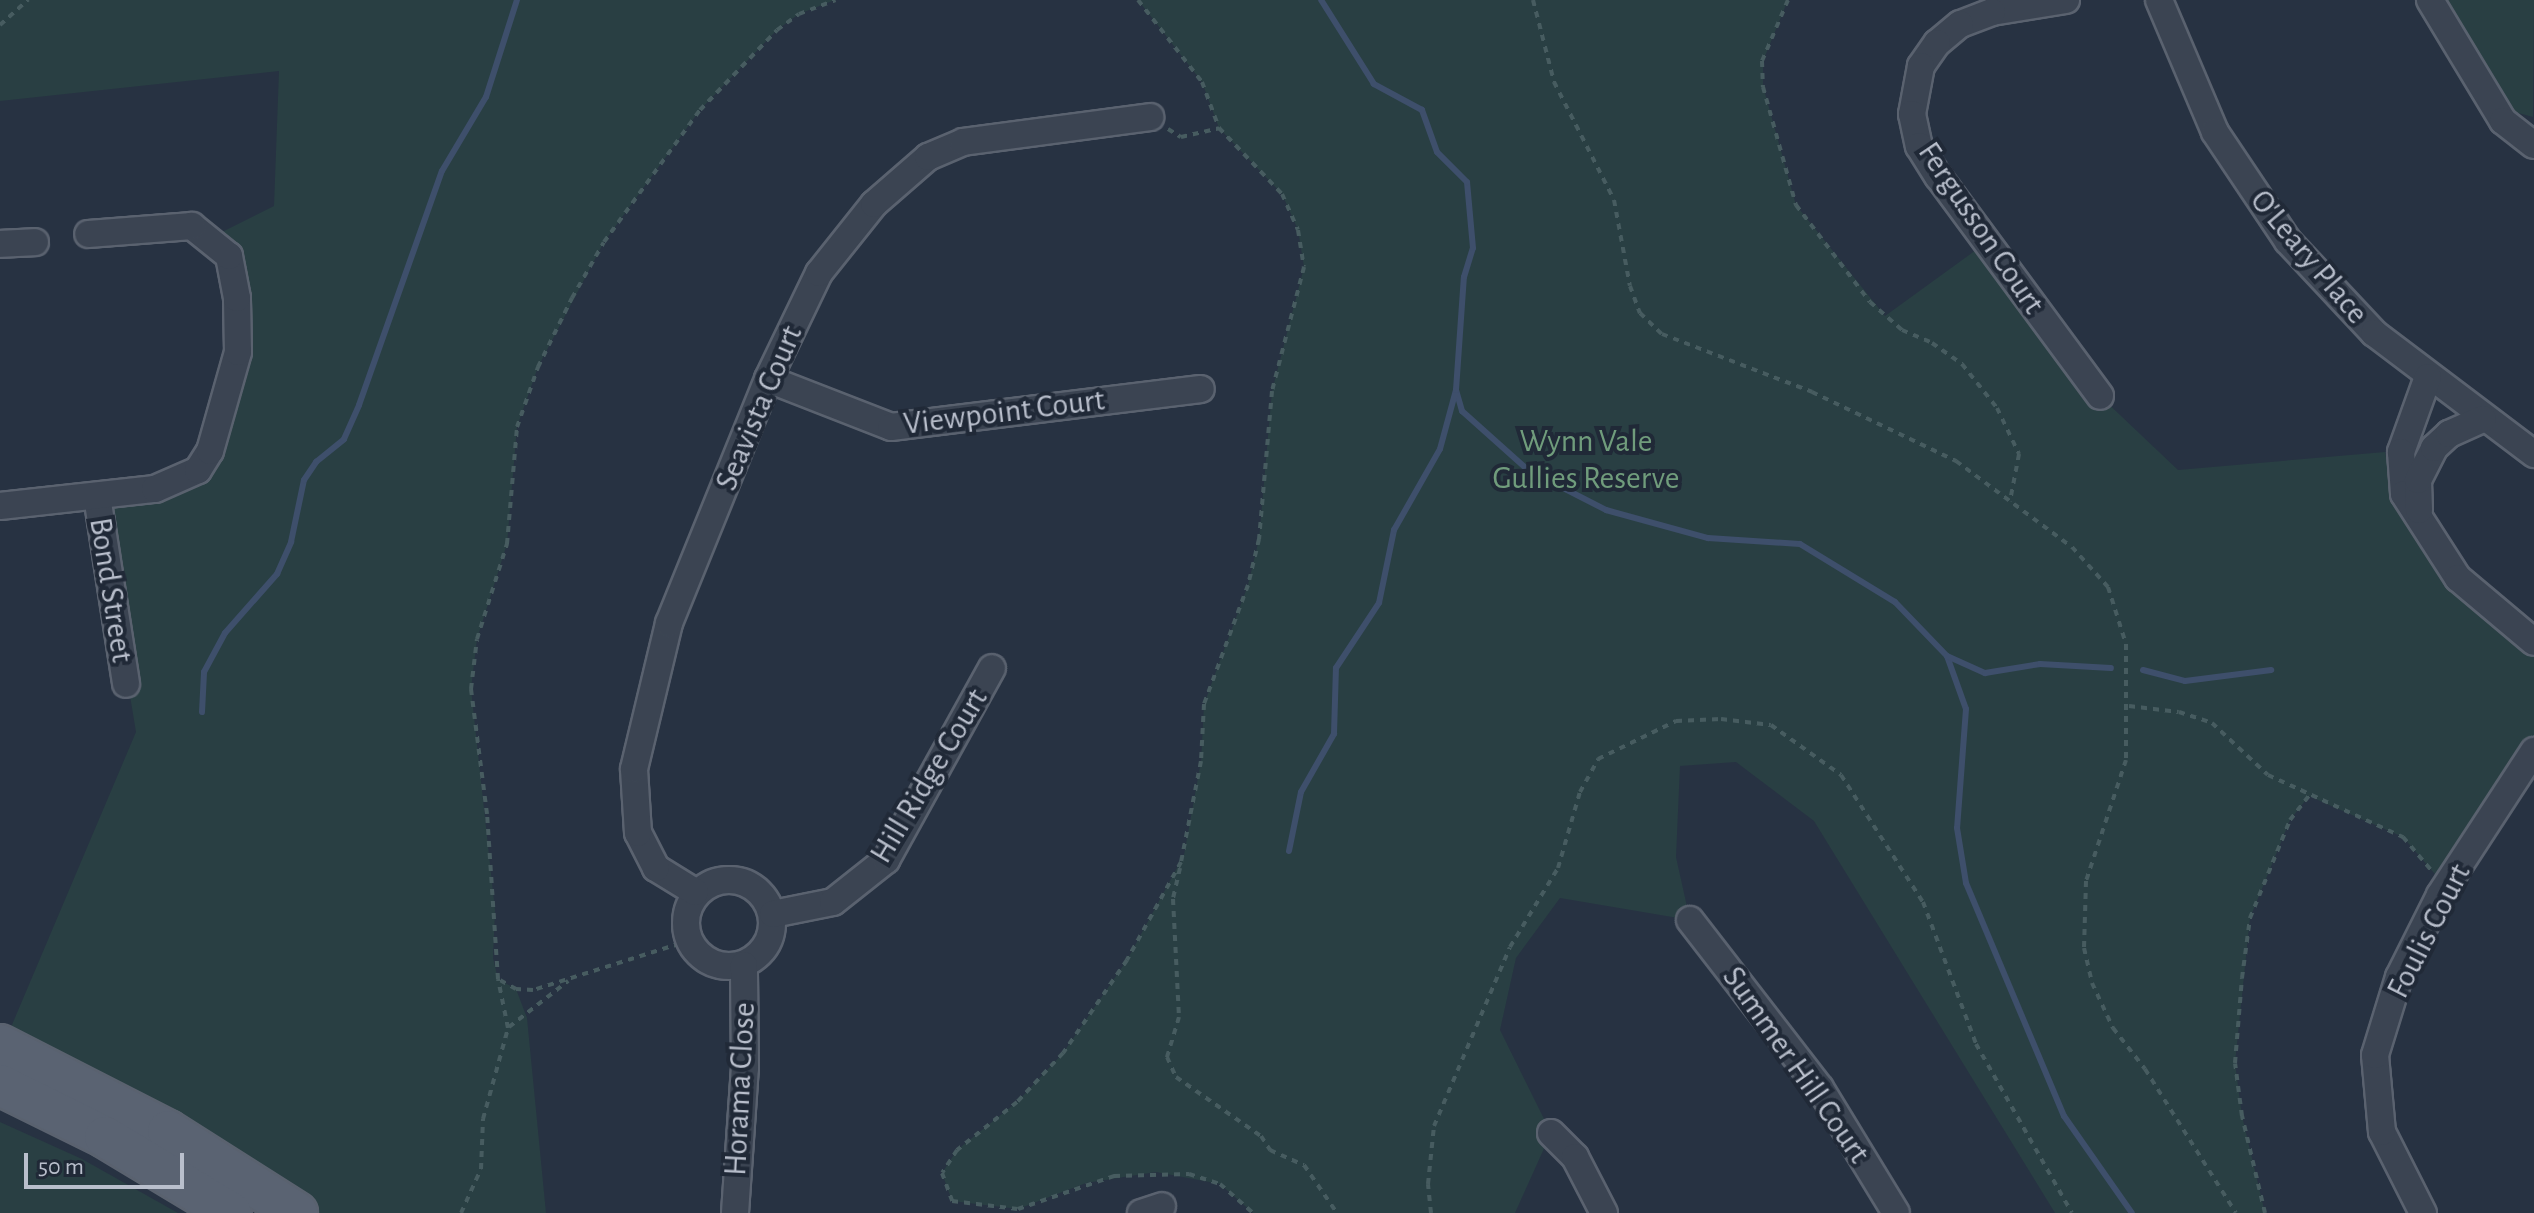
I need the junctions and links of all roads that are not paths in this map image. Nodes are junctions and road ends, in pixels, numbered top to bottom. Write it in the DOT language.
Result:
graph roads {
  1 [pos="2066,0"];
  2 [pos="2159,0"];
  3 [pos="2430,0"];
  4 [pos="1150,117"];
  5 [pos="2533,143"];
  6 [pos="88,234"];
  7 [pos="35,242"];
  8 [pos="0,244"];
  9 [pos="2428,377"];
  10 [pos="768,379"];
  11 [pos="1201,389"];
  12 [pos="2100,396"];
  13 [pos="2483,419"];
  14 [pos="2534,454"];
  15 [pos="97,496"];
  16 [pos="0,506"];
  17 [pos="2420,518"];
  18 [pos="2534,642"];
  19 [pos="992,668"];
  20 [pos="126,684"];
  21 [pos="2534,751"];
  22 [pos="695,892"];
  23 [pos="773,914"];
  24 [pos="1690,920"];
  25 [pos="744,965"];
  26 [pos="0,1045"];
  27 [pos="0,1085"];
  28 [pos="1551,1133"];
  29 [pos="231,1213"];
  30 [pos="297,1213"];
  31 [pos="735,1213"];
  32 [pos="1604,1213"];
  33 [pos="1896,1213"];
  34 [pos="2423,1213"];
  1 -- 12 [label="street, Fergusson Court"];
  2 -- 9 [label="street, O'Leary Place"];
  3 -- 5 [label="street"];
  4 -- 10 [label="street, Seavista Court"];
  6 -- 15 [label="street"];
  7 -- 8 [label="street"];
  9 -- 13 [label="street, O'Leary Place"];
  9 -- 17 [label="street"];
  10 -- 11 [label="street, Viewpoint Court"];
  10 -- 22 [label="street, Seavista Court"];
  13 -- 14 [label="street, O'Leary Place"];
  13 -- 17 [label="street"];
  15 -- 16 [label="street"];
  15 -- 20 [label="street, Bond Street"];
  17 -- 18 [label="street"];
  19 -- 23 [label="street, Hill Ridge Court"];
  21 -- 34 [label="street, Foulis Court"];
  22 -- 23 [label="street"];
  22 -- 25 [label="street"];
  23 -- 25 [label="street"];
  24 -- 33 [label="street, Summer Hill Court"];
  25 -- 31 [label="street, Horama Close"];
  26 -- 30 [label="main road"];
  27 -- 29 [label="main road"];
  28 -- 32 [label="street"];
}
